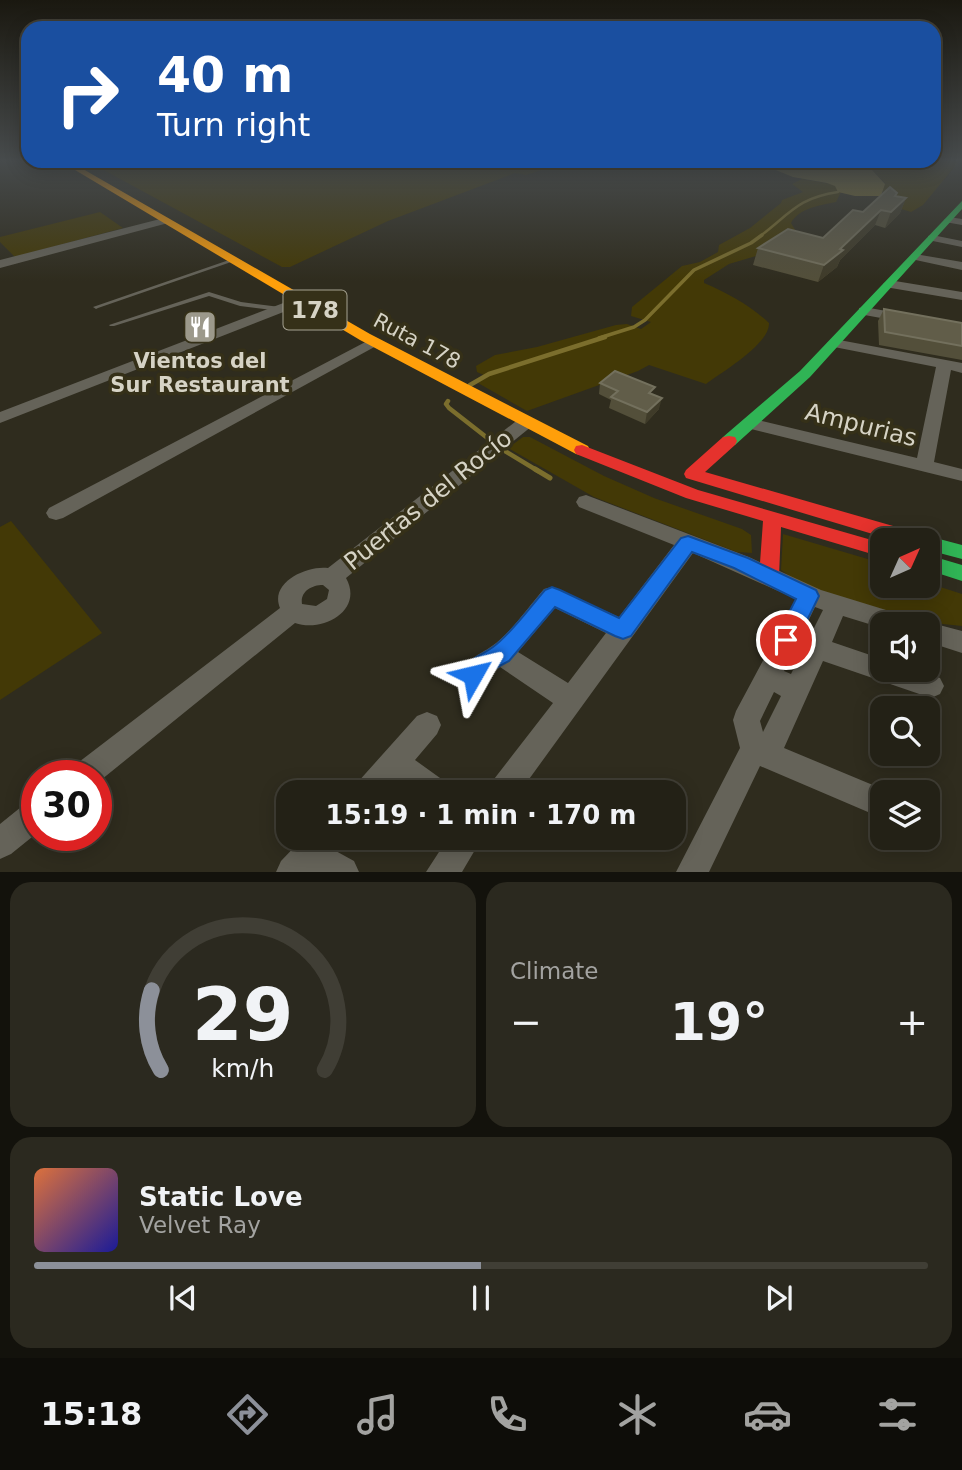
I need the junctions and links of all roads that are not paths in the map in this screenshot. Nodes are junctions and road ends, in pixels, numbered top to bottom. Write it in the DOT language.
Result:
graph roads {
  1 [pos="128,200"];
  2 [pos="962,204"];
  3 [pos="164,221"];
  4 [pos="956,221"];
  5 [pos="932,238"];
  6 [pos="962,244"];
  7 [pos="915,257"];
  8 [pos="231,261"];
  9 [pos="0,264"];
  10 [pos="962,266"];
  11 [pos="889,284"];
  12 [pos="962,296"];
  13 [pos="299,301"];
  14 [pos="96,307"];
  15 [pos="280,309"];
  16 [pos="864,311"];
  17 [pos="913,320"];
  18 [pos="112,325"];
  19 [pos="373,342"];
  20 [pos="834,343"];
  21 [pos="944,365"];
  22 [pos="962,368"];
  23 [pos="0,418"];
  24 [pos="526,422"];
  25 [pos="749,423"];
  26 [pos="924,466"];
  27 [pos="630,471"];
  28 [pos="692,474"];
  29 [pos="962,475"];
  30 [pos="586,502"];
  31 [pos="815,512"];
  32 [pos="57,513"];
  33 [pos="772,518"];
  34 [pos="873,528"];
  35 [pos="688,543"];
  36 [pos="940,546"];
  37 [pos="870,547"];
  38 [pos="962,552"];
  39 [pos="940,567"];
  40 [pos="962,573"];
  41 [pos="769,577"];
  42 [pos="331,578"];
  43 [pos="809,596"];
  44 [pos="837,604"];
  45 [pos="293,611"];
  46 [pos="870,614"];
  47 [pos="623,630"];
  48 [pos="940,636"];
  49 [pos="962,642"];
  50 [pos="818,648"];
  51 [pos="501,654"];
  52 [pos="870,666"];
  53 [pos="768,674"];
  54 [pos="473,675"];
  55 [pos="919,682"];
  56 [pos="931,686"];
  57 [pos="797,691"];
  58 [pos="571,700"];
  59 [pos="427,725"];
  60 [pos="754,749"];
  61 [pos="104,760"];
  62 [pos="395,762"];
  63 [pos="379,780"];
  64 [pos="419,780"];
  65 [pos="511,780"];
  66 [pos="870,798"];
  67 [pos="21,826"];
  68 [pos="0,842"];
  69 [pos="458,850"];
  70 [pos="309,855"];
  71 [pos="343,872"];
  72 [pos="442,872"];
  73 [pos="692,872"];
  1 -- 3 [label="main road, Ruta 178 / 178"];
  2 -- 4 [label="main road"];
  3 -- 8 [label="main road, Ruta 178 / 178"];
  3 -- 9 [label="street"];
  4 -- 5 [label="main road"];
  5 -- 6 [label="street"];
  5 -- 7 [label="main road"];
  7 -- 10 [label="street"];
  7 -- 11 [label="main road"];
  8 -- 13 [label="main road, Ruta 178 / 178"];
  8 -- 14 [label="lane"];
  11 -- 12 [label="street"];
  11 -- 16 [label="main road"];
  13 -- 15 [label="street"];
  13 -- 19 [label="main road, Ruta 178 / 178"];
  15 -- 18 [label="lane"];
  15 -- 23 [label="street"];
  16 -- 17 [label="street"];
  16 -- 20 [label="main road"];
  19 -- 24 [label="main road, Ruta 178 / 178"];
  19 -- 32 [label="street"];
  20 -- 21 [label="street"];
  20 -- 25 [label="main road"];
  21 -- 22 [label="street"];
  21 -- 26 [label="street"];
  24 -- 27 [label="main road, Ruta 178 / 178"];
  24 -- 42 [label="street, Puertas del Rocío"];
  25 -- 26 [label="street, Ampurias"];
  25 -- 28 [label="main road"];
  26 -- 29 [label="street, Ampurias"];
  27 -- 28 [label="main road"];
  27 -- 33 [label="main road, 178"];
  28 -- 31 [label="main road"];
  30 -- 35 [label="street"];
  31 -- 33 [label="main road"];
  31 -- 34 [label="main road"];
  33 -- 37 [label="main road, 178"];
  33 -- 41 [label="main road"];
  35 -- 41 [label="street"];
  35 -- 47 [label="street"];
  36 -- 38 [label="main road"];
  39 -- 40 [label="main road"];
  41 -- 43 [label="street"];
  42 -- 45 [label="street, Puertas del Rocío"];
  42 -- 45 [label="street, Puertas del Rocío"];
  43 -- 44 [label="street"];
  43 -- 53 [label="street"];
  44 -- 46 [label="street"];
  44 -- 50 [label="street"];
  45 -- 61 [label="street"];
  47 -- 51 [label="street"];
  47 -- 58 [label="street"];
  48 -- 49 [label="street"];
  50 -- 52 [label="street"];
  50 -- 57 [label="street"];
  51 -- 54 [label="street"];
  51 -- 58 [label="street"];
  53 -- 57 [label="street"];
  53 -- 60 [label="street"];
  55 -- 56 [label="street"];
  57 -- 60 [label="street"];
  58 -- 65 [label="street"];
  59 -- 62 [label="street"];
  60 -- 66 [label="street"];
  60 -- 73 [label="street"];
  62 -- 63 [label="street"];
  62 -- 64 [label="street"];
  67 -- 68 [label="street"];
  69 -- 72 [label="street"];
  70 -- 71 [label="street"];
}
